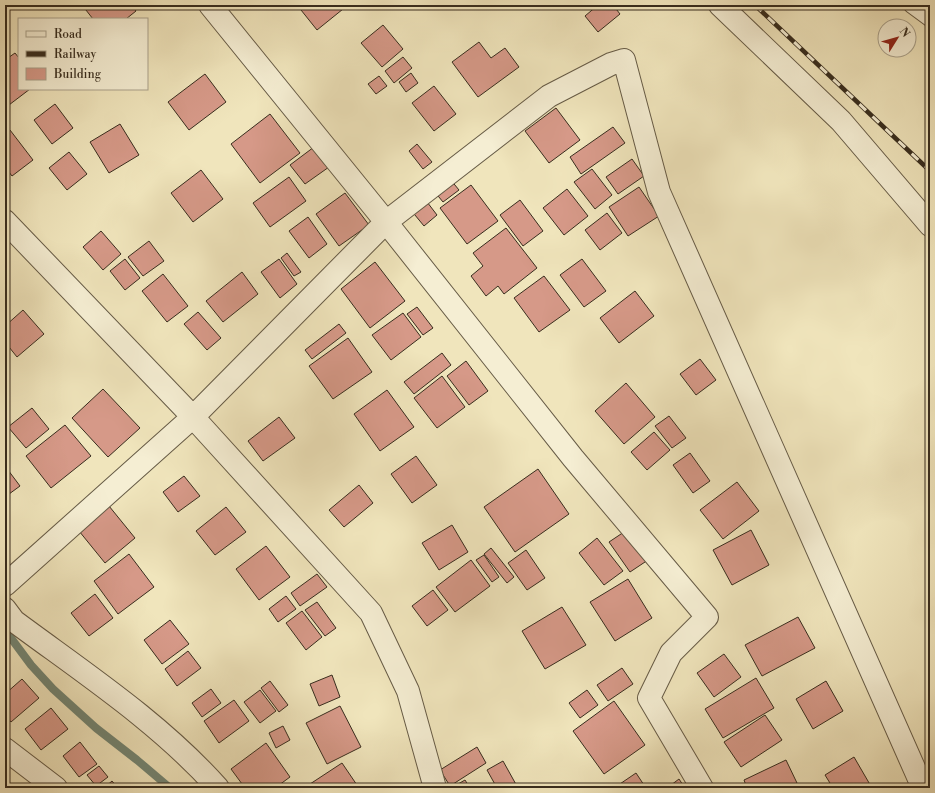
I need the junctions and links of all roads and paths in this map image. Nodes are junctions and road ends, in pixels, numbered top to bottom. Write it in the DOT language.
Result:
graph roads {
  1 [pos="210,5"];
  2 [pos="720,5"];
  3 [pos="911,5"];
  4 [pos="930,19"];
  5 [pos="5,221"];
  6 [pos="386,222"];
  7 [pos="930,225"];
  8 [pos="193,417"];
  9 [pos="5,585"];
  10 [pos="5,609"];
  11 [pos="5,749"];
  12 [pos="56,788"];
  13 [pos="218,788"];
  14 [pos="435,788"];
  15 [pos="702,788"];
  16 [pos="923,788"];
  1 -- 6 [label="street"];
  2 -- 7 [label="street"];
  3 -- 4 [label="lane"];
  5 -- 8 [label="street"];
  6 -- 8 [label="street"];
  6 -- 15 [label="street"];
  6 -- 16 [label="street"];
  8 -- 9 [label="street"];
  8 -- 14 [label="street"];
  10 -- 13 [label="street"];
  11 -- 12 [label="street"];
}
